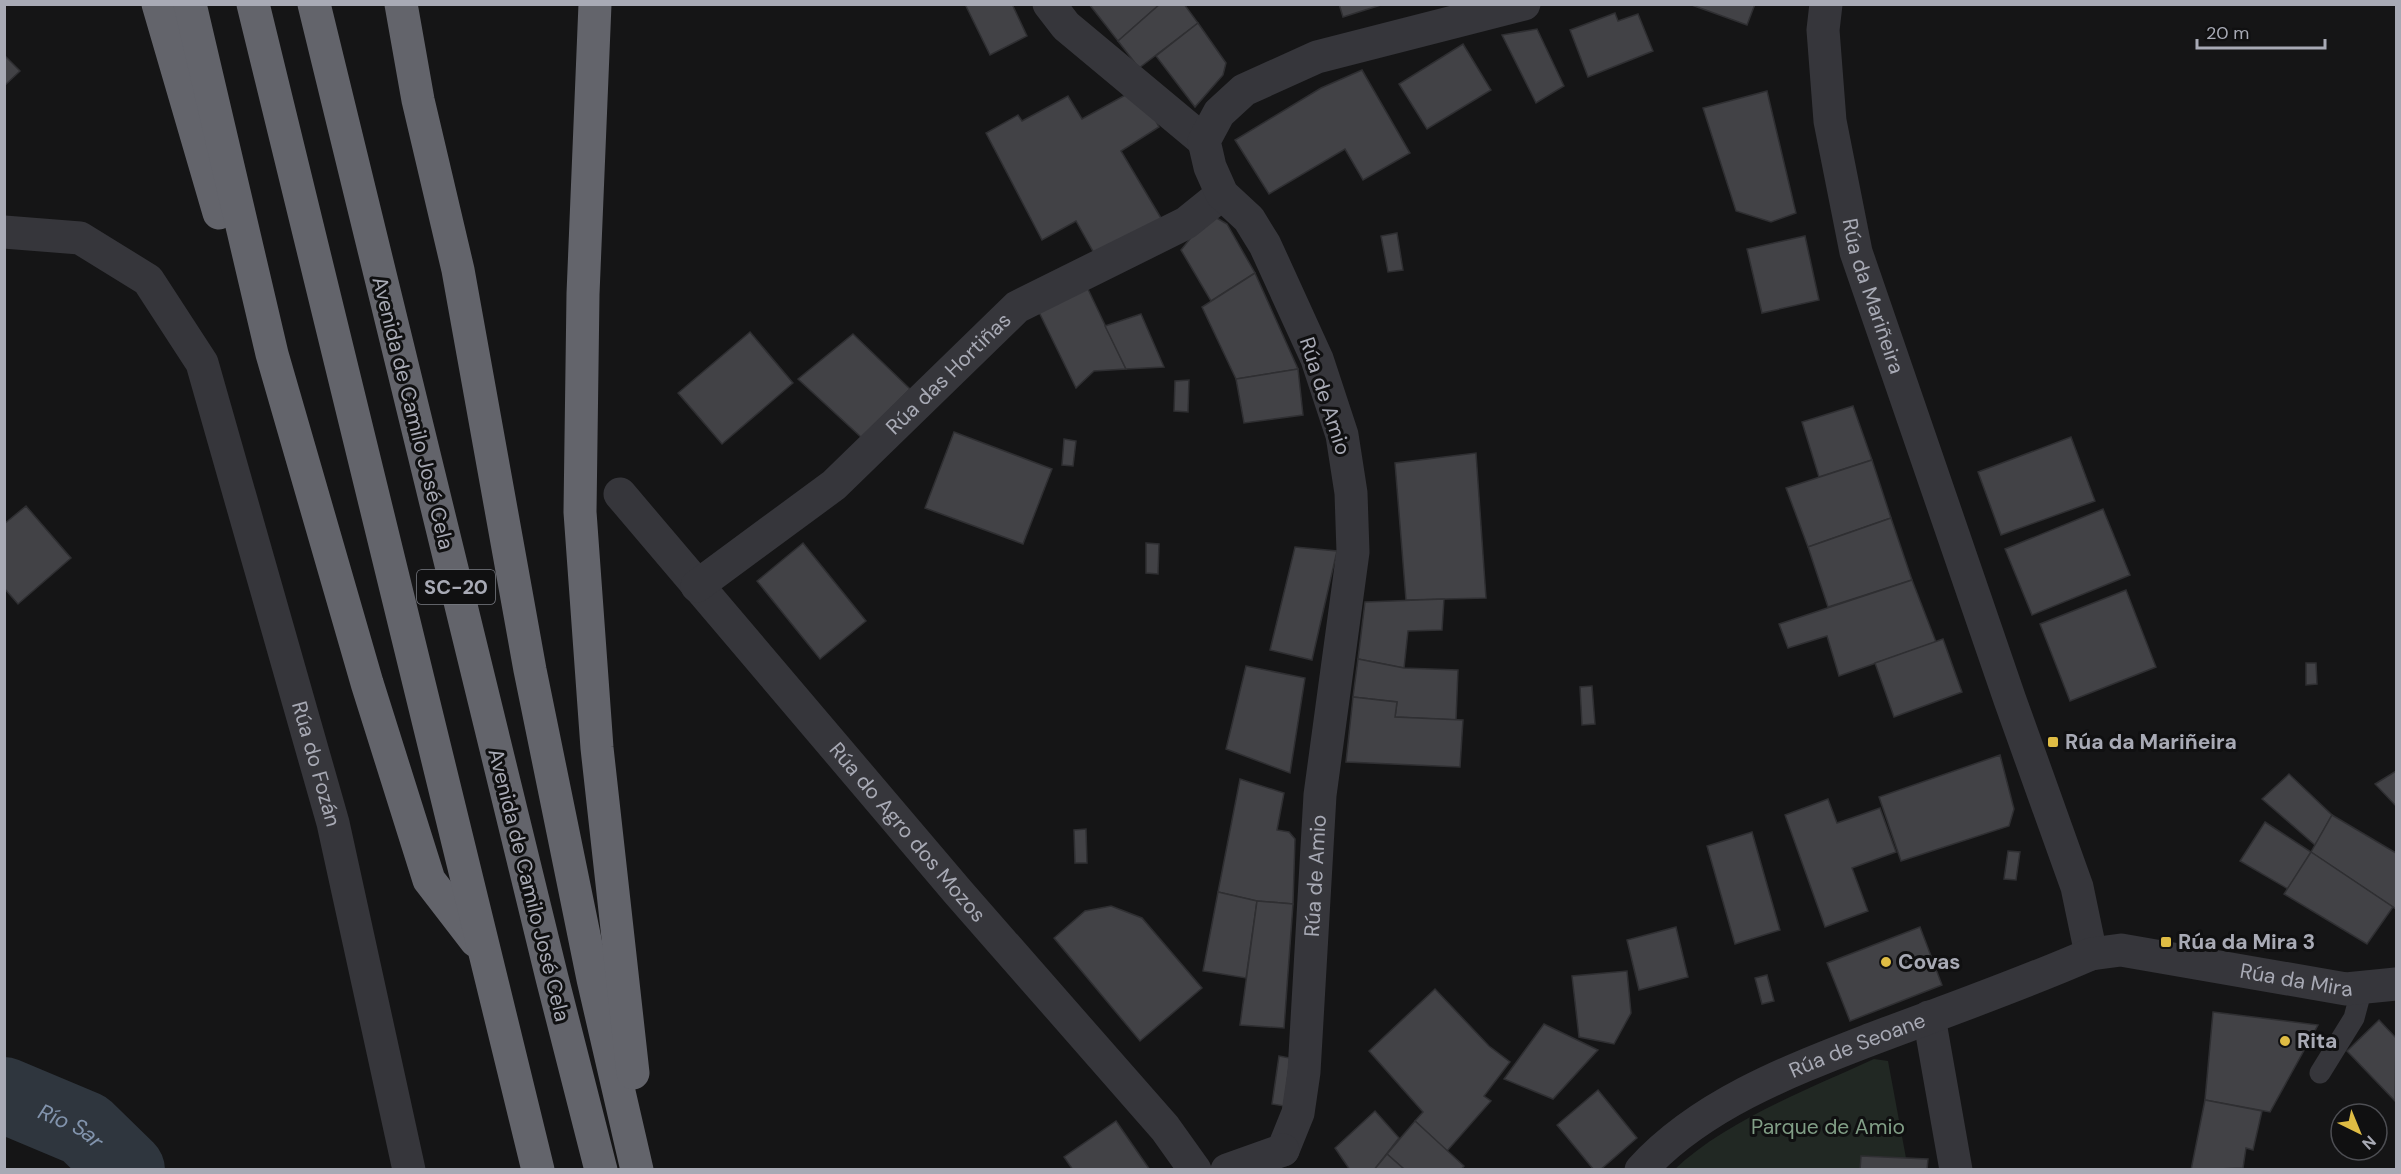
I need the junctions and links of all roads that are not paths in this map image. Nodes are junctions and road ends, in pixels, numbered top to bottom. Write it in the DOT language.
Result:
graph roads {
  1 [pos="158,4"];
  2 [pos="190,4"];
  3 [pos="253,4"];
  4 [pos="314,4"];
  5 [pos="401,4"];
  6 [pos="595,4"];
  7 [pos="1048,4"];
  8 [pos="1524,4"];
  9 [pos="1826,4"];
  10 [pos="1204,141"];
  11 [pos="1222,194"];
  12 [pos="4,232"];
  13 [pos="272,354"];
  14 [pos="620,494"];
  15 [pos="697,586"];
  16 [pos="483,951"];
  17 [pos="2091,954"];
  18 [pos="2397,984"];
  19 [pos="2362,988"];
  20 [pos="1929,1017"];
  21 [pos="2320,1073"];
  22 [pos="629,1135"];
  23 [pos="1292,1160"];
  24 [pos="409,1170"];
  25 [pos="538,1170"];
  26 [pos="601,1170"];
  27 [pos="637,1170"];
  28 [pos="1195,1170"];
  29 [pos="1227,1170"];
  30 [pos="1641,1170"];
  31 [pos="1956,1170"];
  1 -- 13 [label="highway"];
  2 -- 13 [label="highway"];
  3 -- 16 [label="highway, SC-20"];
  4 -- 26 [label="highway, Avenida de Camilo José Cela / SC-20"];
  5 -- 22 [label="highway"];
  6 -- 22 [label="highway"];
  7 -- 10 [label="street"];
  8 -- 10 [label="street"];
  9 -- 17 [label="street, Rúa da Mariñeira"];
  10 -- 11 [label="street, Rúa de Amio"];
  11 -- 15 [label="street, Rúa das Hortiñas"];
  11 -- 23 [label="street, Rúa de Amio"];
  12 -- 24 [label="street, Rúa do Fozán"];
  13 -- 16 [label="highway"];
  14 -- 15 [label="street, Rúa do Agro dos Mozos"];
  15 -- 28 [label="street, Rúa do Agro dos Mozos"];
  16 -- 25 [label="highway, SC-20"];
  17 -- 19 [label="street, Rúa da Mira"];
  17 -- 20 [label="street, Rúa de Seoane"];
  18 -- 19 [label="street, Rúa da Mira"];
  19 -- 21 [label="lane"];
  20 -- 30 [label="street, Rúa de Seoane"];
  20 -- 31 [label="street"];
  22 -- 27 [label="highway"];
  23 -- 29 [label="street"];
}
